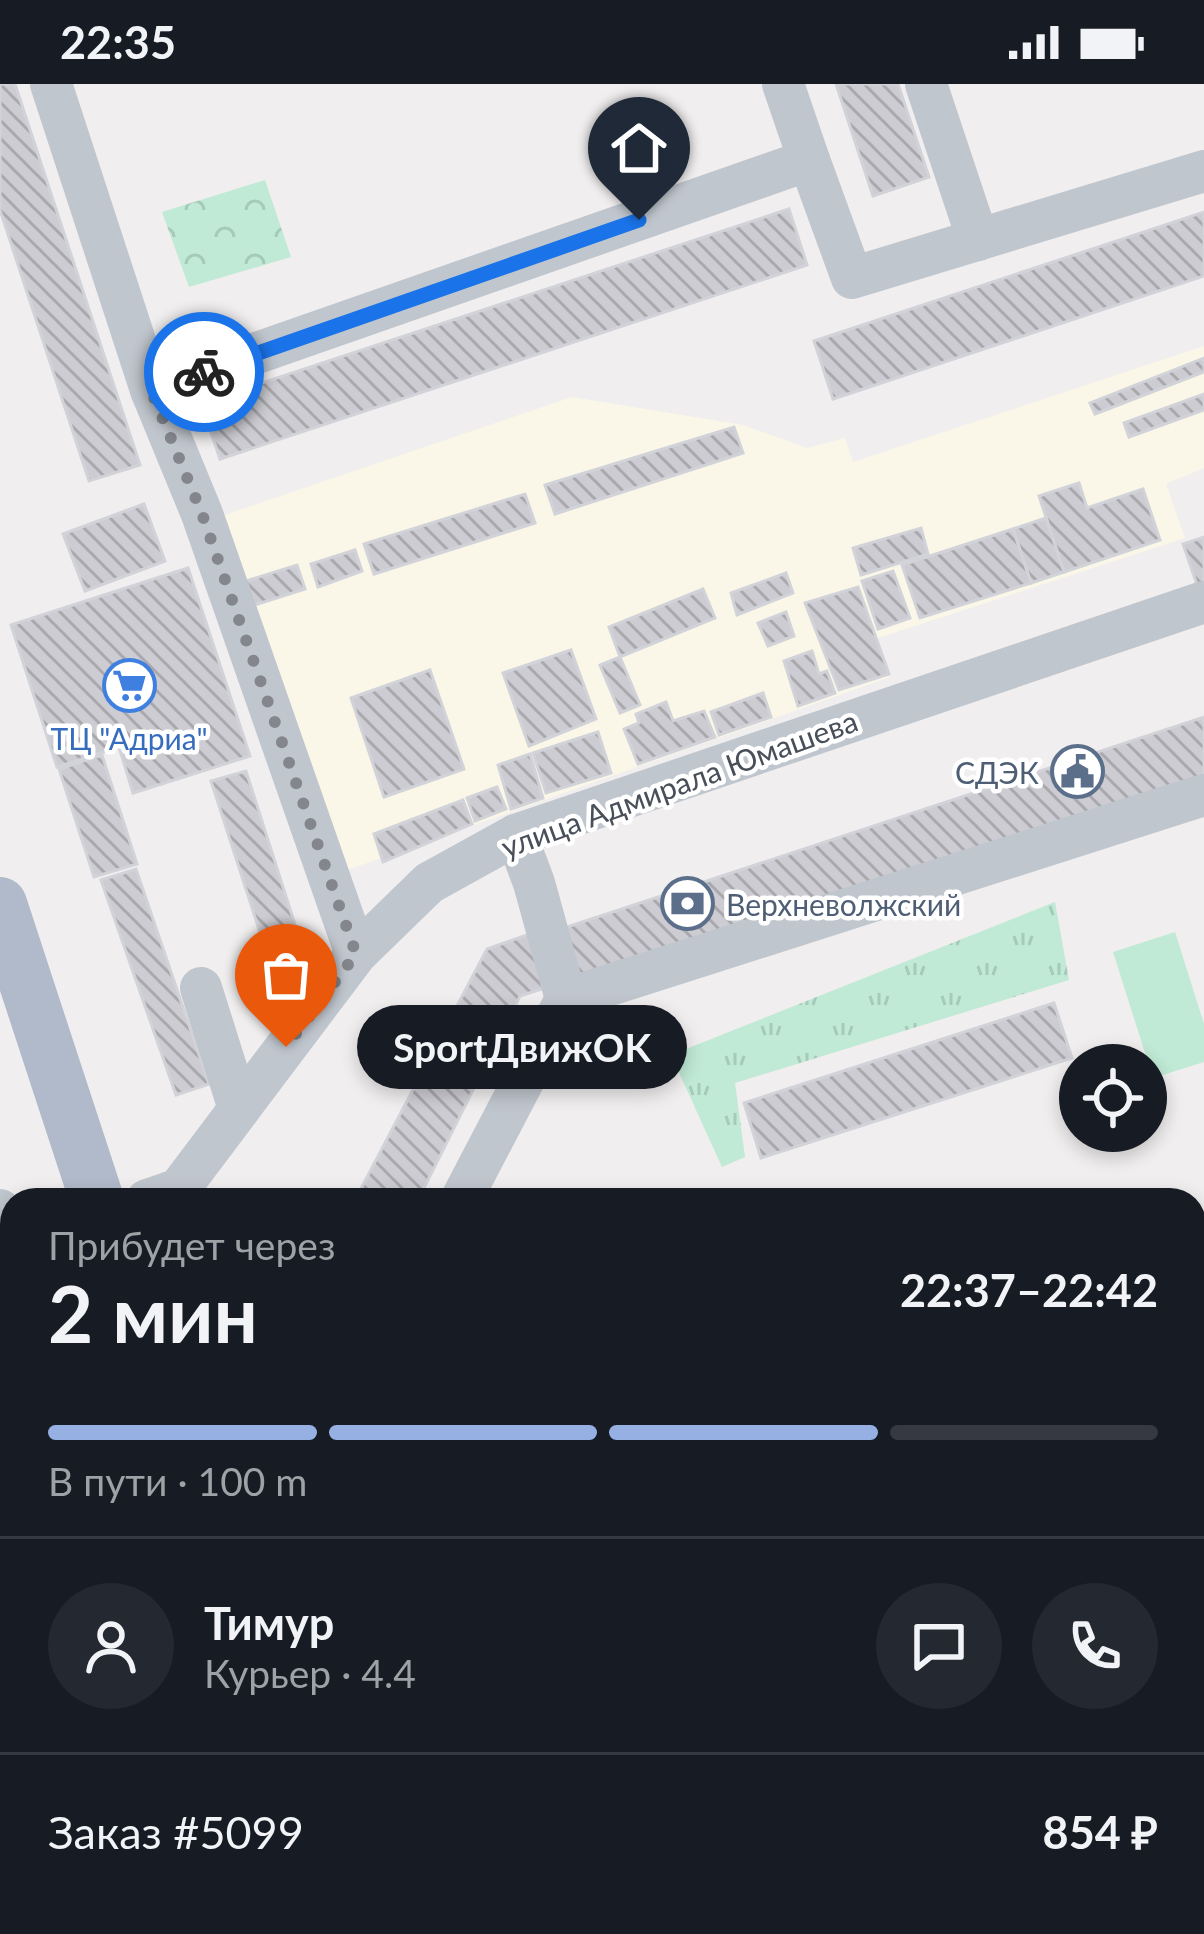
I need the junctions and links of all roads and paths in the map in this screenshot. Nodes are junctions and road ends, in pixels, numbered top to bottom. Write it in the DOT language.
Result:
graph roads {
  1 [pos="51,84"];
  2 [pos="783,84"];
  3 [pos="926,84"];
  4 [pos="809,160"];
  5 [pos="1204,170"];
  6 [pos="978,240"];
  7 [pos="151,390"];
  8 [pos="1204,602"];
  9 [pos="1204,795"];
  10 [pos="517,835"];
  11 [pos="0,904"];
  12 [pos="356,954"];
  13 [pos="201,988"];
  14 [pos="566,999"];
  15 [pos="239,1109"];
  16 [pos="93,1188"];
  17 [pos="180,1188"];
  18 [pos="467,1188"];
  1 -- 7 [label="street"];
  2 -- 4 [label="street"];
  3 -- 6 [label="street"];
  4 -- 6 [label="street"];
  4 -- 7 [label="street"];
  5 -- 6 [label="street"];
  7 -- 12 [label="street"];
  8 -- 10 [label="street, улица Адмирала Юмашева"];
  9 -- 14 [label="street"];
  10 -- 12 [label="street, улица Адмирала Юмашева"];
  10 -- 14 [label="street"];
  11 -- 16 [label="main road"];
  12 -- 15 [label="street, улица Адмирала Юмашева"];
  13 -- 15 [label="street"];
  14 -- 18 [label="street"];
  15 -- 17 [label="street, улица Адмирала Юмашева"];
}
